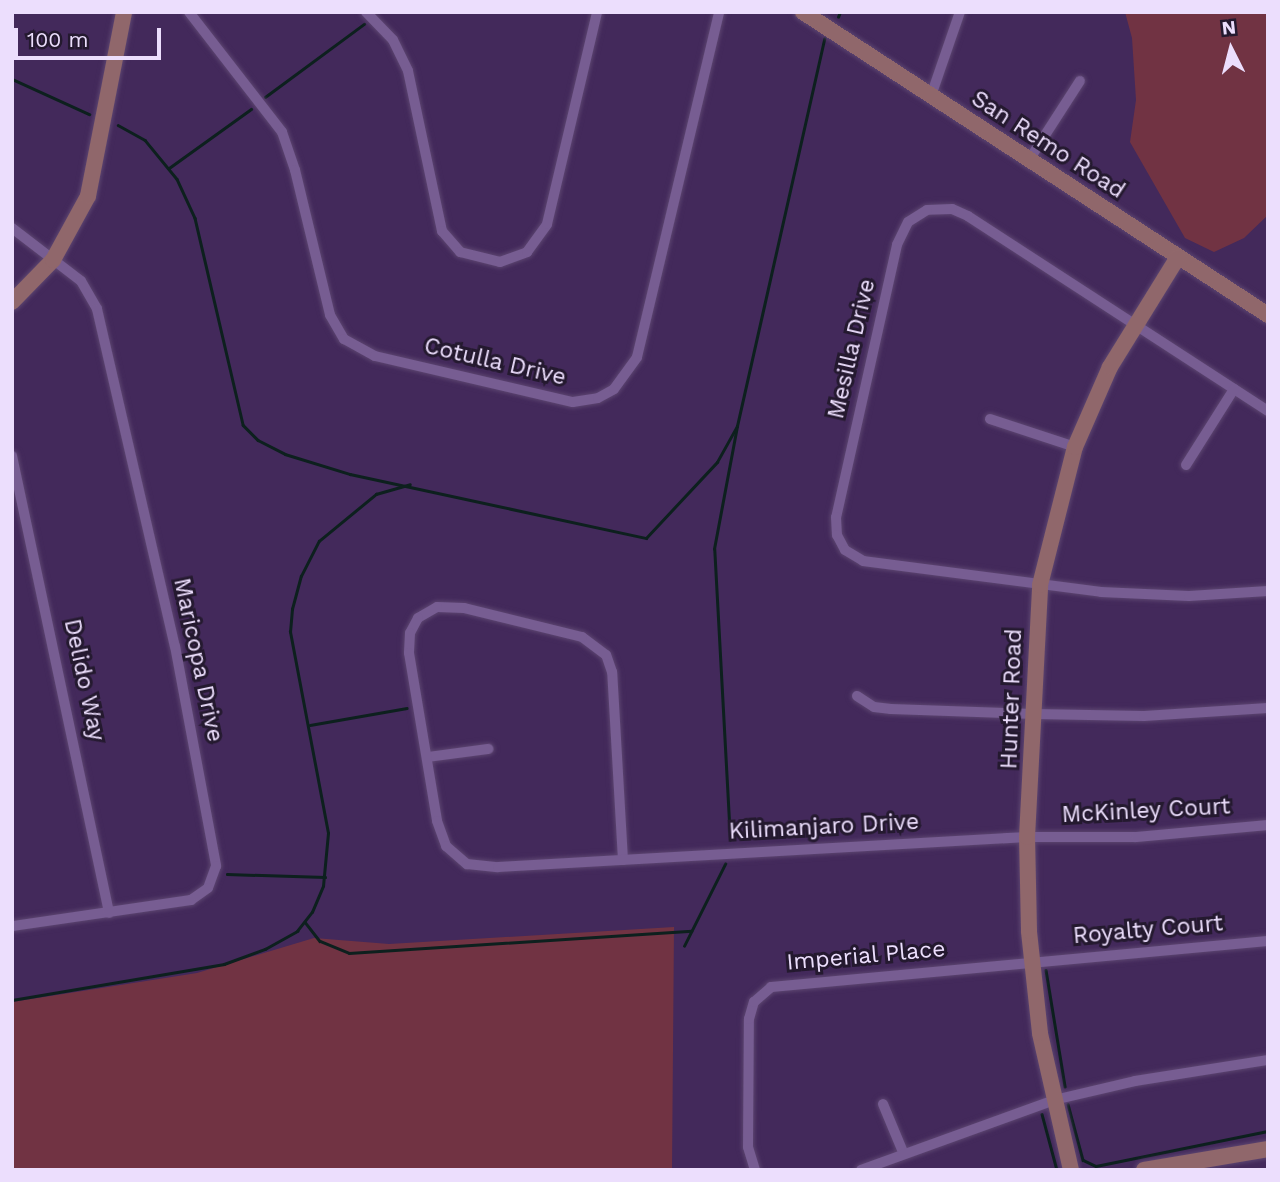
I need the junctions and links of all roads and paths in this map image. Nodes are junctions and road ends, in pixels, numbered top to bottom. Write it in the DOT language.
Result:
graph roads {
  1 [pos="124,12"];
  2 [pos="189,12"];
  3 [pos="366,12"];
  4 [pos="597,12"];
  5 [pos="719,12"];
  6 [pos="803,12"];
  7 [pos="960,12"];
  8 [pos="1080,81"];
  9 [pos="931,96"];
  10 [pos="1029,160"];
  11 [pos="12,228"];
  12 [pos="1178,257"];
  13 [pos="53,260"];
  14 [pos="12,302"];
  15 [pos="1268,315"];
  16 [pos="1135,325"];
  17 [pos="1234,389"];
  18 [pos="1268,411"];
  19 [pos="990,419"];
  20 [pos="1074,447"];
  21 [pos="12,456"];
  22 [pos="1186,465"];
  23 [pos="1040,585"];
  24 [pos="1268,591"];
  25 [pos="857,696"];
  26 [pos="1268,708"];
  27 [pos="1034,714"];
  28 [pos="488,749"];
  29 [pos="428,757"];
  30 [pos="1268,825"];
  31 [pos="1027,837"];
  32 [pos="623,860"];
  33 [pos="109,913"];
  34 [pos="12,926"];
  35 [pos="1268,941"];
  36 [pos="1032,962"];
  37 [pos="1268,1060"];
  38 [pos="1054,1100"];
  39 [pos="883,1104"];
  40 [pos="1268,1149"];
  41 [pos="903,1152"];
  42 [pos="755,1170"];
  43 [pos="861,1170"];
  44 [pos="1071,1170"];
  45 [pos="1144,1170"];
  1 -- 13 [label="street"];
  2 -- 5 [label="street, Cotulla Drive"];
  3 -- 4 [label="street"];
  6 -- 9 [label="street, San Remo Road"];
  7 -- 9 [label="street"];
  8 -- 10 [label="street"];
  9 -- 10 [label="street, San Remo Road"];
  10 -- 12 [label="street, San Remo Road"];
  11 -- 13 [label="street, Maricopa Drive"];
  12 -- 15 [label="street, San Remo Road"];
  12 -- 16 [label="street, Hunter Road"];
  13 -- 14 [label="street"];
  13 -- 33 [label="street, Maricopa Drive"];
  16 -- 17 [label="street"];
  16 -- 20 [label="street, Hunter Road"];
  16 -- 23 [label="street, Mesilla Drive"];
  17 -- 18 [label="street"];
  17 -- 22 [label="street"];
  19 -- 20 [label="street"];
  20 -- 23 [label="street, Hunter Road"];
  21 -- 33 [label="street, Delido Way"];
  23 -- 24 [label="street"];
  23 -- 27 [label="street, Hunter Road"];
  25 -- 27 [label="street"];
  26 -- 27 [label="street"];
  27 -- 31 [label="street, Hunter Road"];
  28 -- 29 [label="street"];
  29 -- 32 [label="street, Kilimanjaro Drive"];
  29 -- 32 [label="street, Kilimanjaro Drive"];
  30 -- 31 [label="street, McKinley Court"];
  31 -- 32 [label="street, Kilimanjaro Drive"];
  31 -- 36 [label="street, Hunter Road"];
  33 -- 34 [label="street, Maricopa Drive"];
  35 -- 36 [label="street, Royalty Court"];
  36 -- 38 [label="street, Hunter Road"];
  36 -- 42 [label="street, Imperial Place"];
  37 -- 38 [label="street"];
  38 -- 41 [label="street"];
  38 -- 44 [label="street, Hunter Road"];
  39 -- 41 [label="street"];
  40 -- 45 [label="street"];
  41 -- 43 [label="street"];
}
